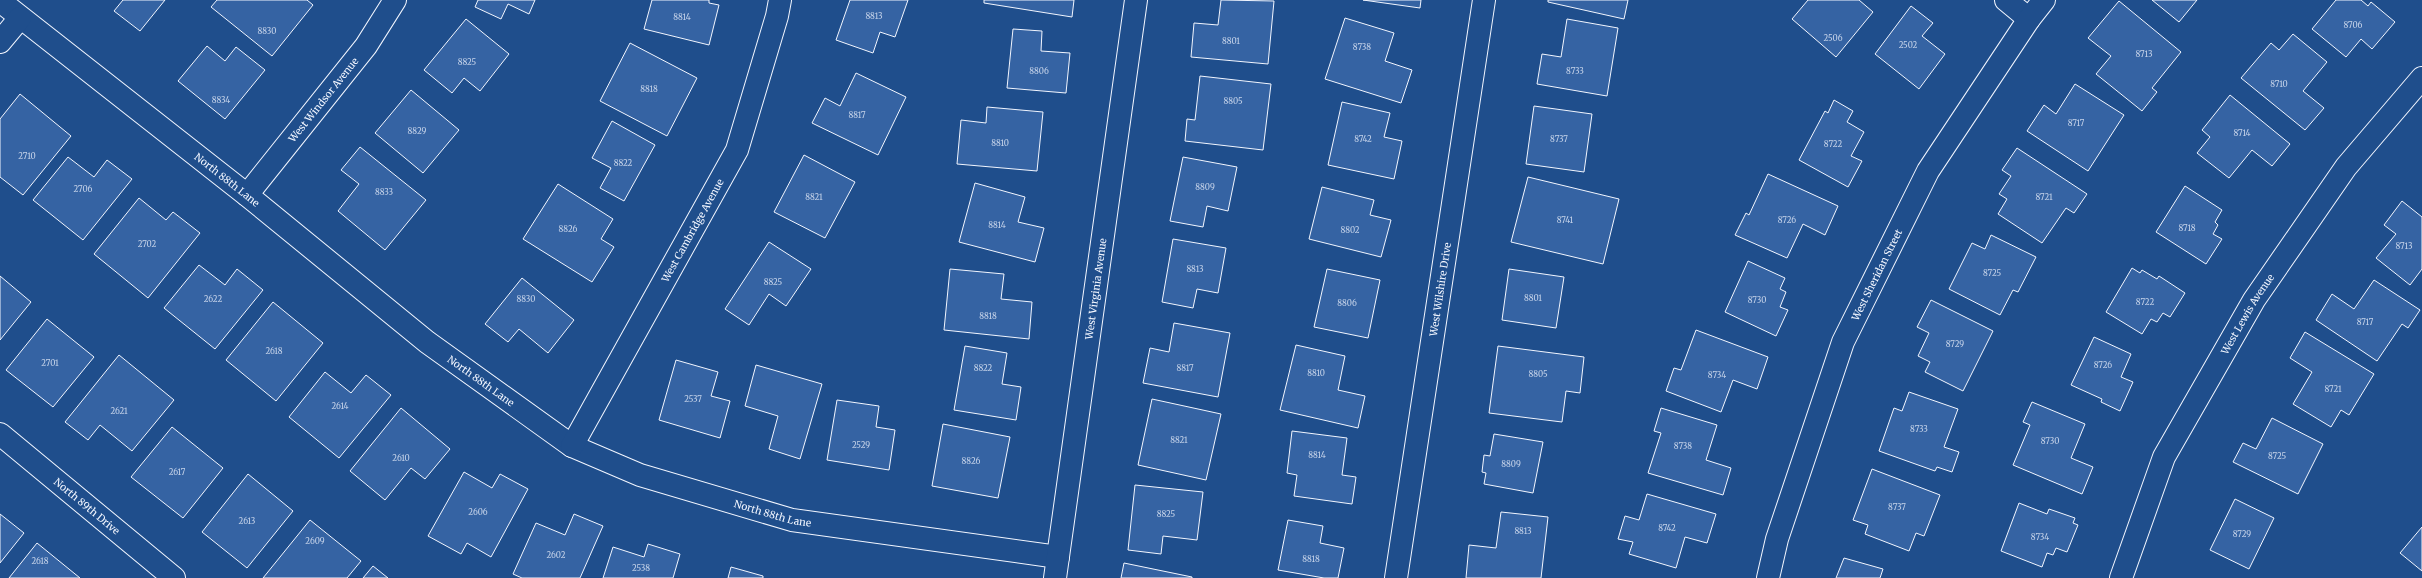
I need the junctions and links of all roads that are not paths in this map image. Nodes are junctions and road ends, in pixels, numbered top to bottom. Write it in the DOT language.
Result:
graph roads {
  1 [pos="395,0"];
  2 [pos="780,0"];
  3 [pos="1136,0"];
  4 [pos="1484,0"];
  5 [pos="2006,0"];
  6 [pos="2044,0"];
  7 [pos="0,1"];
  8 [pos="20,18"];
  9 [pos="2029,19"];
  10 [pos="0,42"];
  11 [pos="2422,78"];
  12 [pos="247,195"];
  13 [pos="0,434"];
  14 [pos="572,446"];
  15 [pos="1058,557"];
  16 [pos="174,578"];
  17 [pos="1055,578"];
  18 [pos="1396,578"];
  19 [pos="1768,578"];
  20 [pos="2121,578"];
  1 -- 12 [label="street, West Windsor Avenue"];
  2 -- 14 [label="street, West Cambridge Avenue"];
  3 -- 15 [label="street, West Virginia Avenue"];
  4 -- 18 [label="street, West Wilshire Drive"];
  5 -- 9 [label="street"];
  6 -- 9 [label="street, West Sheridan Street"];
  7 -- 8 [label="street, North 88th Lane"];
  8 -- 10 [label="street"];
  8 -- 12 [label="street, North 88th Lane"];
  9 -- 19 [label="street, West Sheridan Street"];
  11 -- 20 [label="street, West Lewis Avenue"];
  12 -- 14 [label="street, North 88th Lane"];
  13 -- 16 [label="street, North 89th Drive"];
  14 -- 15 [label="street, North 88th Lane"];
  15 -- 17 [label="street, West Virginia Avenue"];
}
